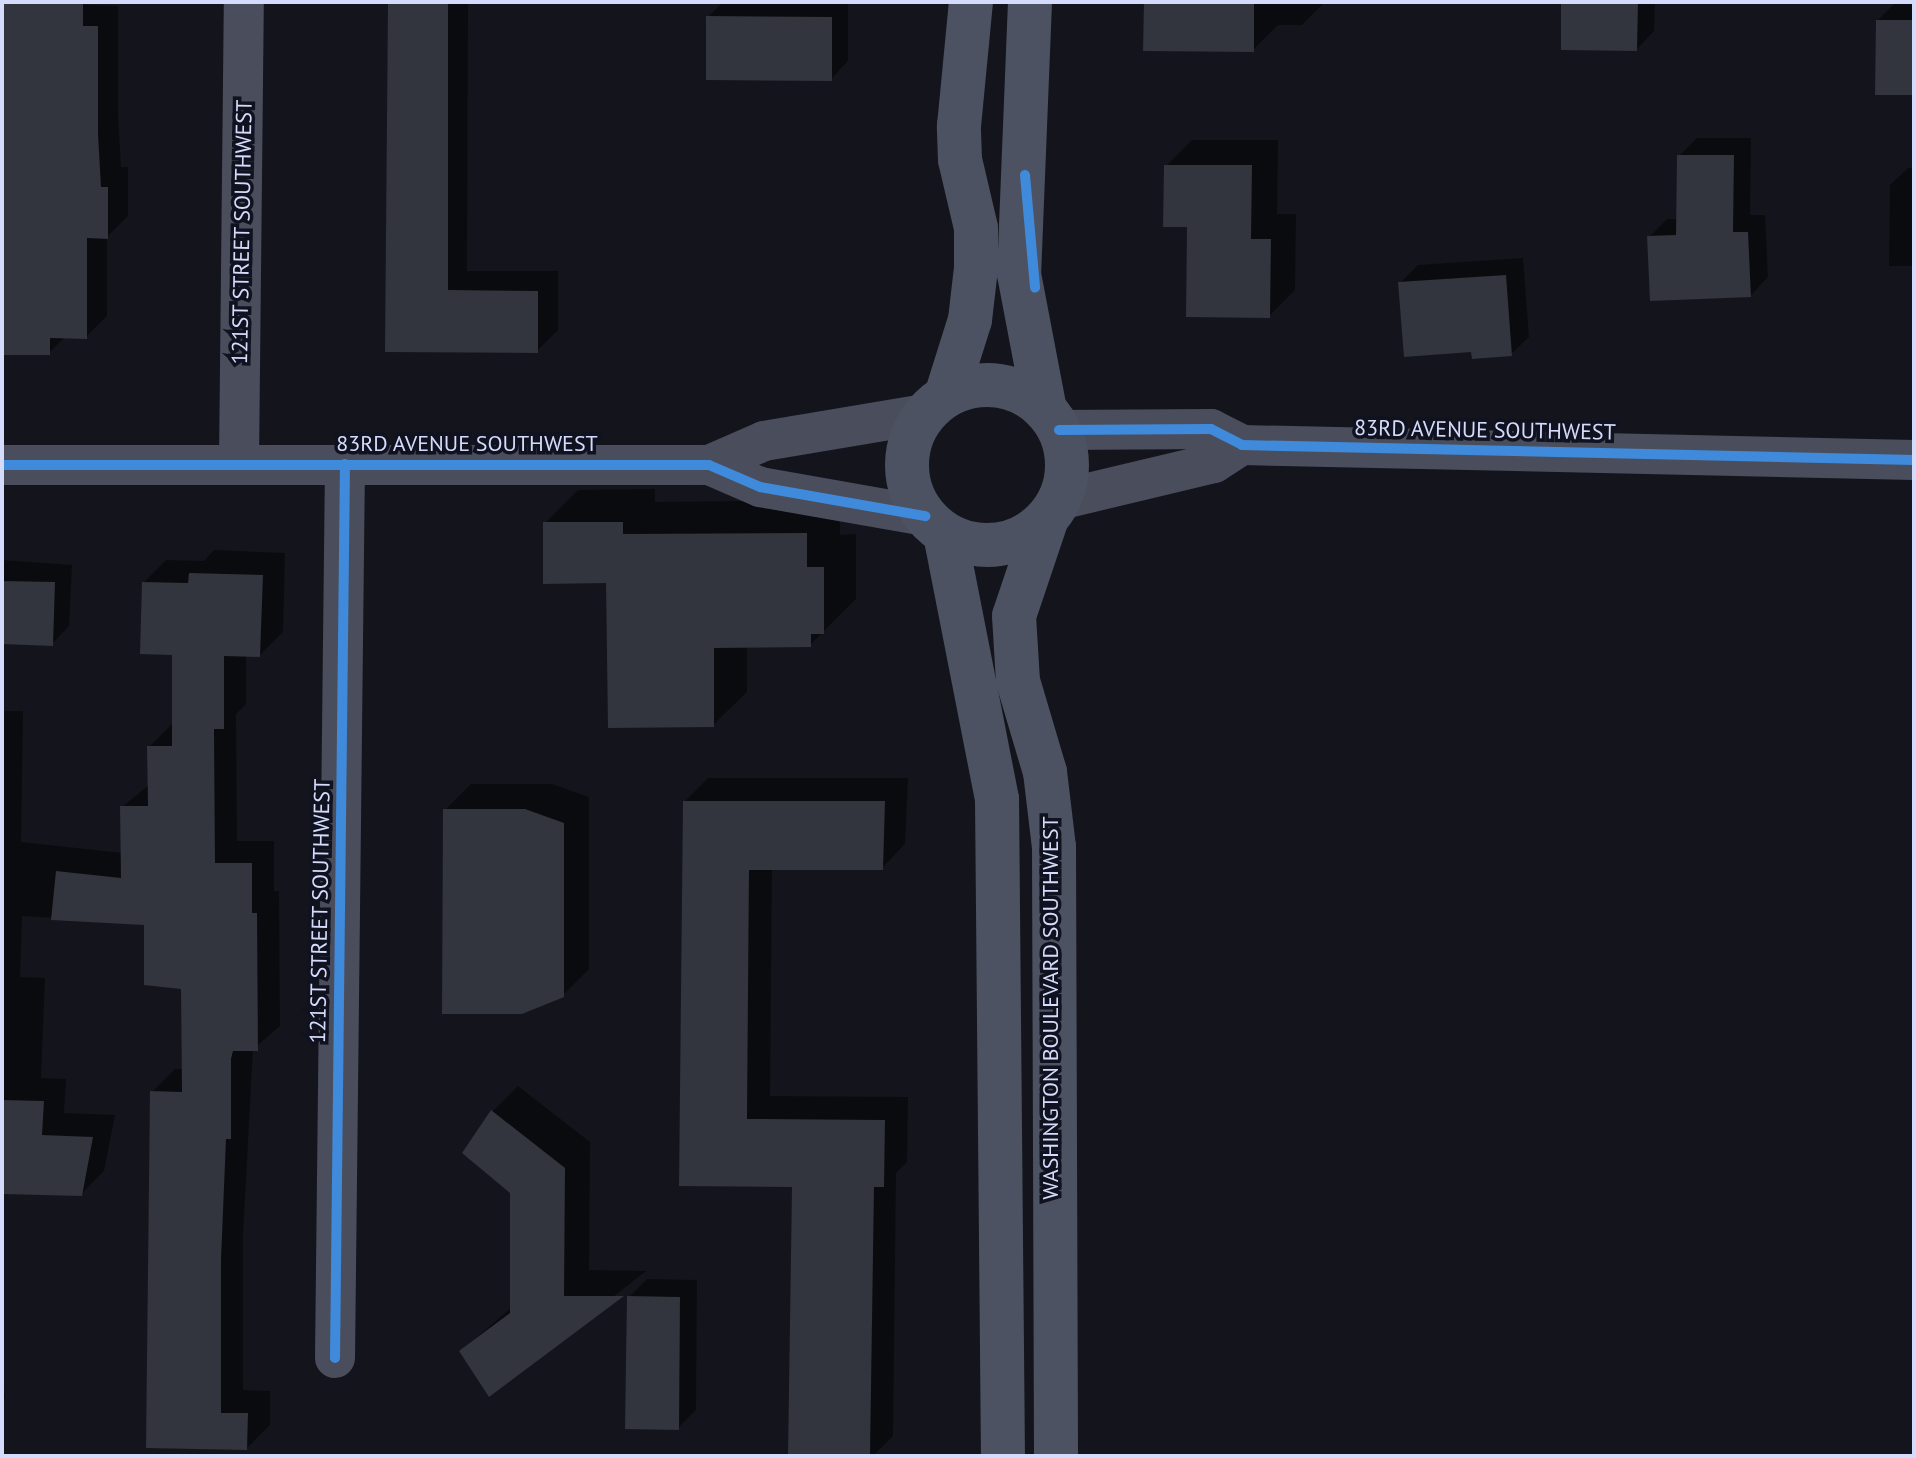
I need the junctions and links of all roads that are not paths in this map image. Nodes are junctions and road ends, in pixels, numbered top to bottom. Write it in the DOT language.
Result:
graph roads {
  1 [pos="244,2"];
  2 [pos="971,2"];
  3 [pos="1030,2"];
  4 [pos="936,405"];
  5 [pos="1052,420"];
  6 [pos="1242,445"];
  7 [pos="1914,460"];
  8 [pos="239,463"];
  9 [pos="345,464"];
  10 [pos="2,465"];
  11 [pos="709,465"];
  12 [pos="1052,510"];
  13 [pos="935,525"];
  14 [pos="335,1358"];
  15 [pos="1003,1456"];
  16 [pos="1056,1456"];
  1 -- 8 [label="street, 121ST STREET SOUTHWEST"];
  2 -- 4 [label="main road"];
  3 -- 5 [label="main road"];
  4 -- 5 [label="main road"];
  4 -- 11 [label="street, 83RD AVENUE SOUTHWEST"];
  4 -- 13 [label="main road"];
  5 -- 6 [label="street, 83RD AVENUE SOUTHWEST"];
  5 -- 12 [label="main road"];
  6 -- 7 [label="street, 83RD AVENUE SOUTHWEST"];
  6 -- 12 [label="street"];
  8 -- 9 [label="street, 83RD AVENUE SOUTHWEST"];
  8 -- 10 [label="street, 83RD AVENUE SOUTHWEST"];
  9 -- 11 [label="street, 83RD AVENUE SOUTHWEST"];
  9 -- 14 [label="street, 121ST STREET SOUTHWEST"];
  11 -- 13 [label="street, 83RD AVENUE SOUTHWEST"];
  12 -- 13 [label="main road"];
  12 -- 16 [label="main road, WASHINGTON BOULEVARD SOUTHWEST"];
  13 -- 15 [label="main road"];
}
